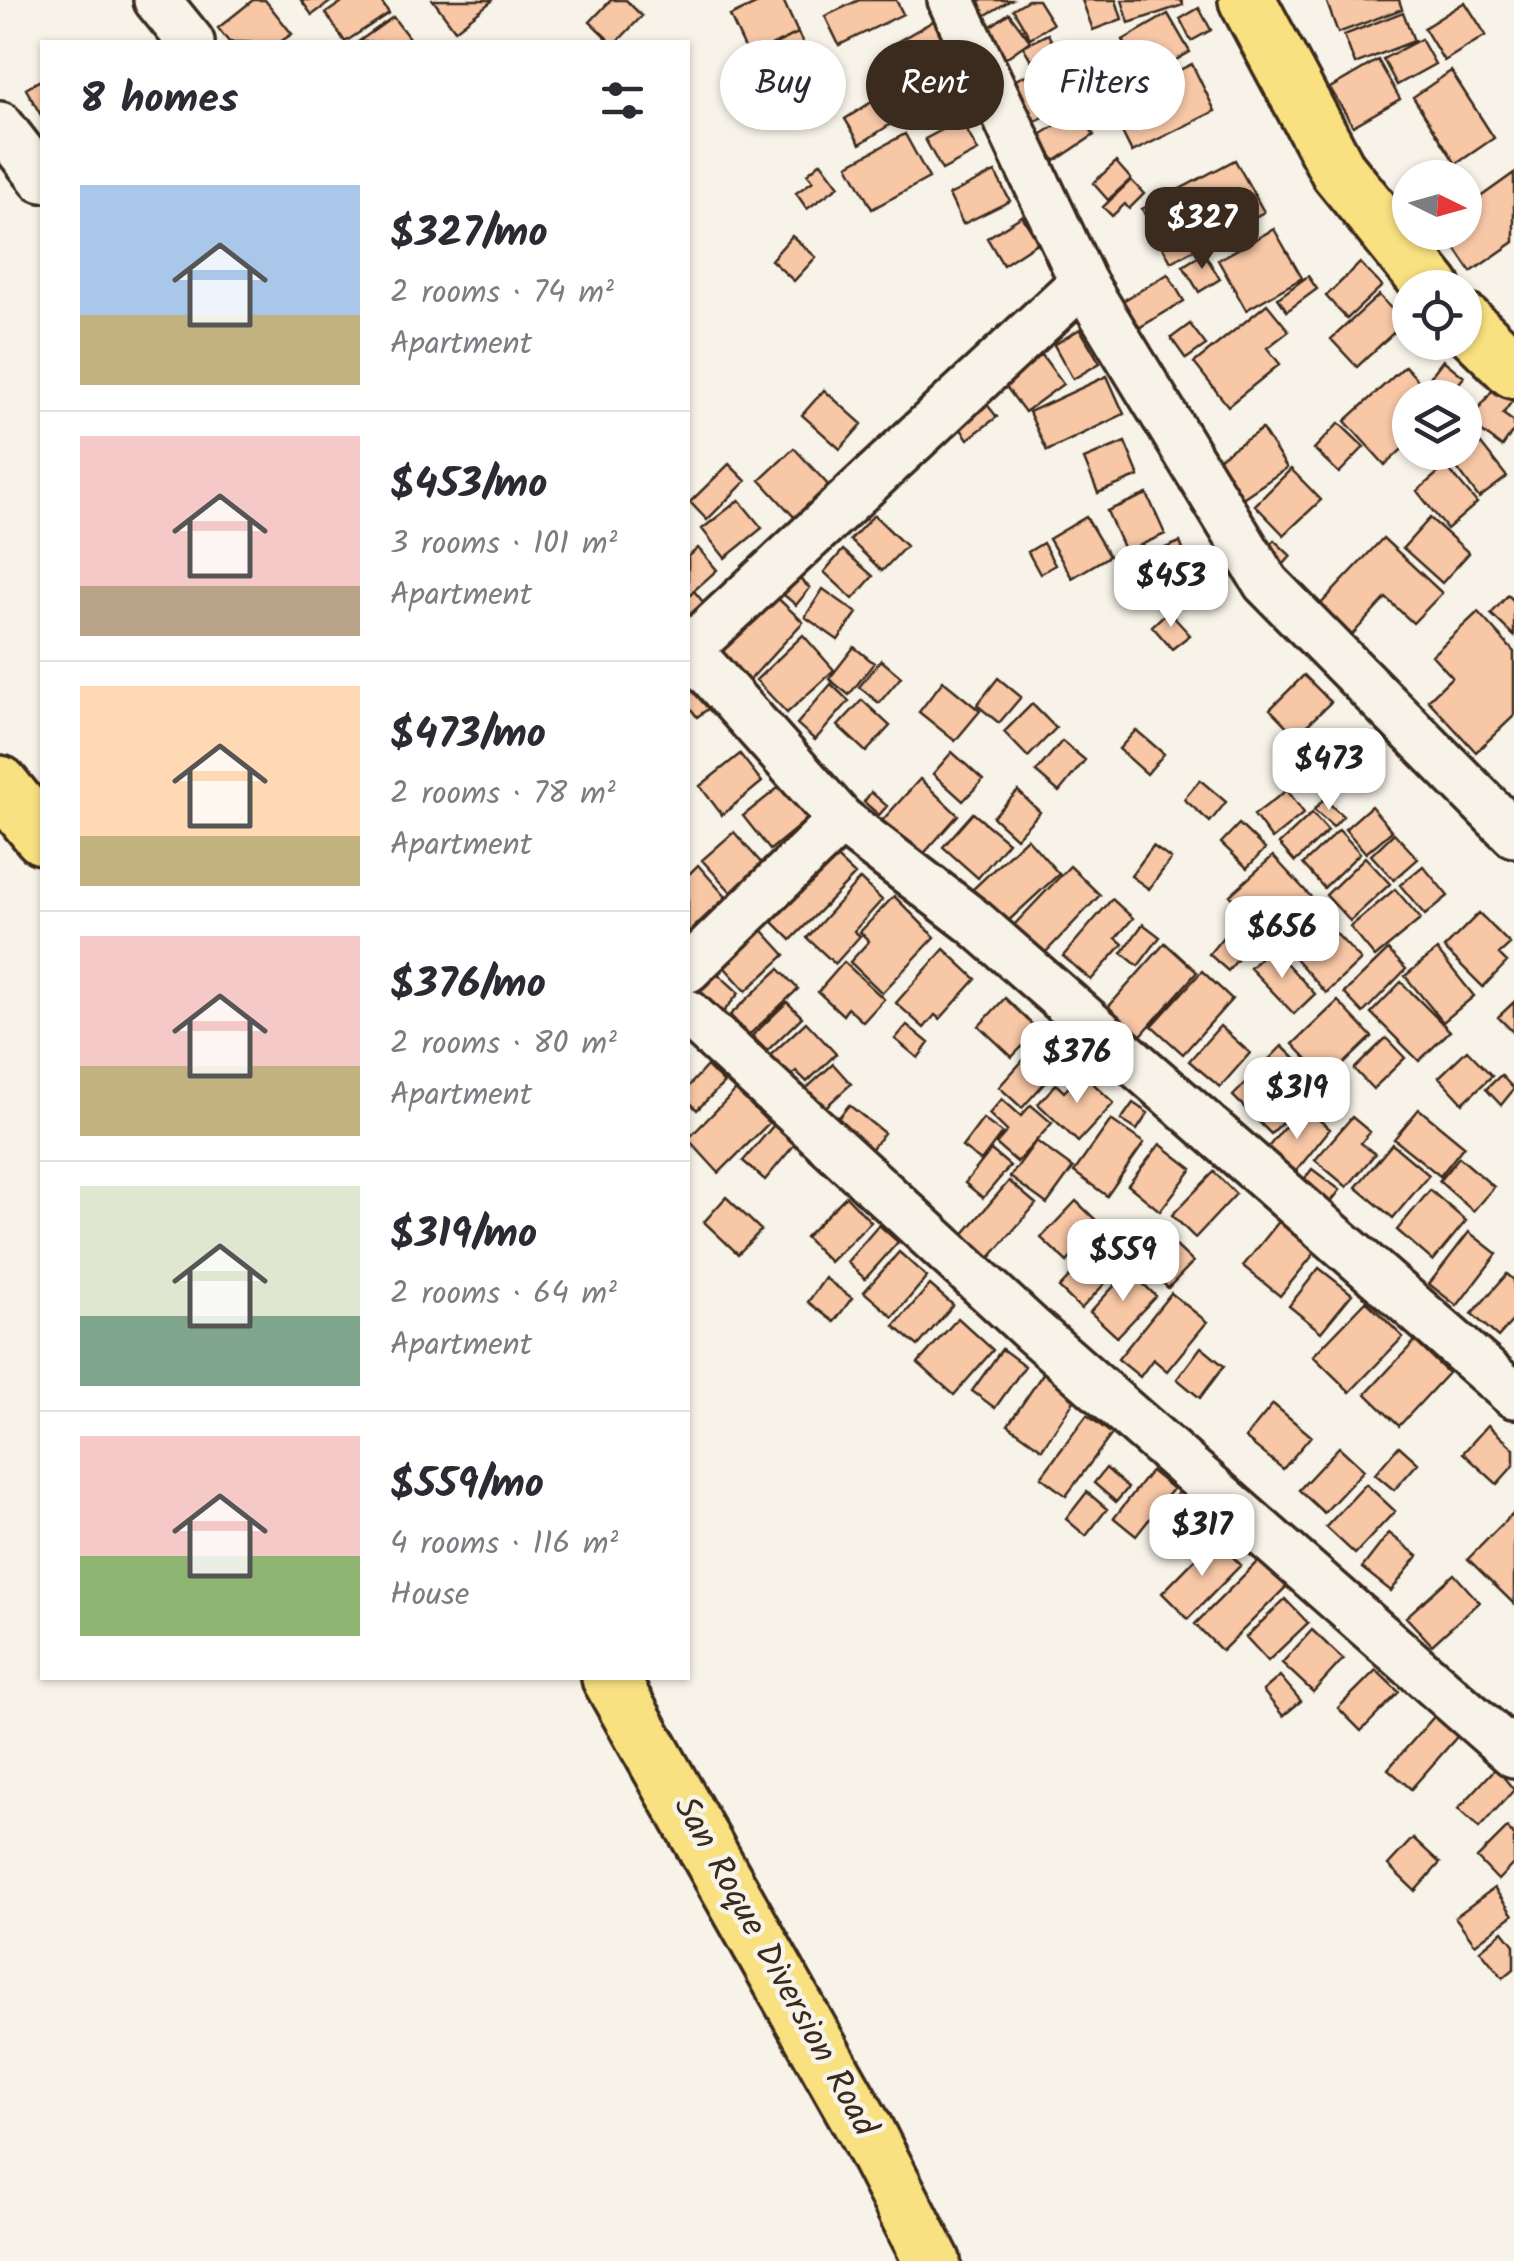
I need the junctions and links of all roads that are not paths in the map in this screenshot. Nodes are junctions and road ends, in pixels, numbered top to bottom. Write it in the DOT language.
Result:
graph roads {
  1 [pos="157,0"];
  2 [pos="951,0"];
  3 [pos="1246,0"];
  4 [pos="189,40"];
  5 [pos="0,125"];
  6 [pos="40,176"];
  7 [pos="1418,270"];
  8 [pos="1083,282"];
  9 [pos="1482,339"];
  10 [pos="1514,370"];
  11 [pos="690,648"];
  12 [pos="690,652"];
  13 [pos="0,784"];
  14 [pos="841,820"];
  15 [pos="40,834"];
  16 [pos="1514,834"];
  17 [pos="690,967"];
  18 [pos="690,1016"];
  19 [pos="1514,1395"];
  20 [pos="611,1680"];
  21 [pos="1514,1754"];
  22 [pos="932,2261"];
  1 -- 4 [label="street"];
  2 -- 8 [label="street"];
  3 -- 7 [label="main road"];
  5 -- 6 [label="street"];
  8 -- 11 [label="street"];
  8 -- 16 [label="street"];
  9 -- 10 [label="main road"];
  12 -- 14 [label="street"];
  13 -- 15 [label="main road"];
  14 -- 17 [label="street"];
  14 -- 19 [label="street"];
  18 -- 21 [label="street"];
  20 -- 22 [label="main road, San Roque Diversion Road"];
}
